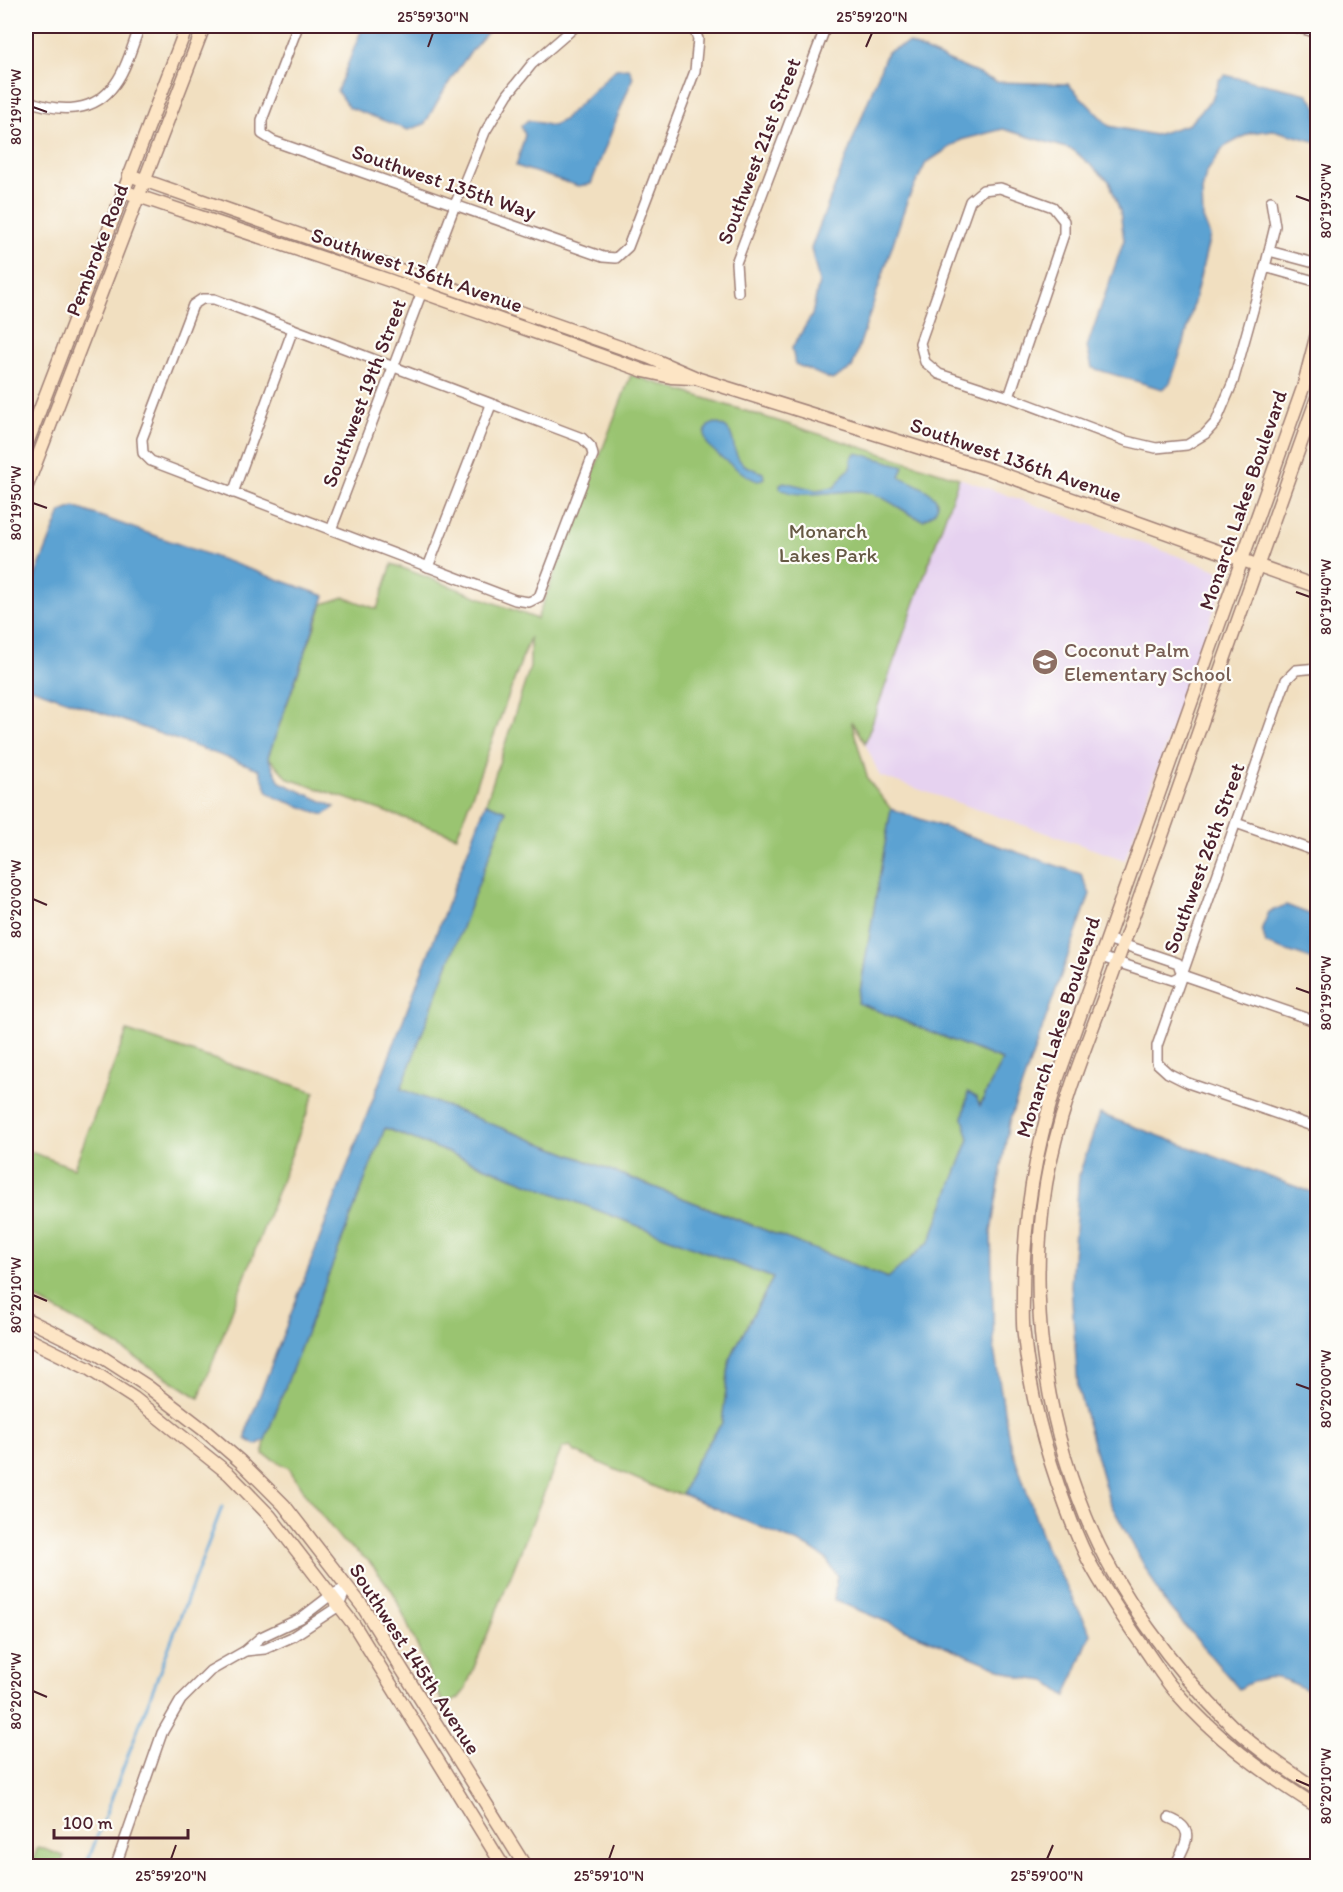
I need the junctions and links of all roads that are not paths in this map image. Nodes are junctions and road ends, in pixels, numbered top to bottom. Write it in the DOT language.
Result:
graph roads {
  1 [pos="140,26"];
  2 [pos="187,26"];
  3 [pos="204,26"];
  4 [pos="298,26"];
  5 [pos="576,26"];
  6 [pos="693,26"];
  7 [pos="826,26"];
  8 [pos="1317,26"];
  9 [pos="1296,27"];
  10 [pos="1317,33"];
  11 [pos="26,100"];
  12 [pos="129,175"];
  13 [pos="145,180"];
  14 [pos="123,191"];
  15 [pos="138,197"];
  16 [pos="1271,201"];
  17 [pos="455,205"];
  18 [pos="1269,251"];
  19 [pos="1317,264"];
  20 [pos="1265,267"];
  21 [pos="427,278"];
  22 [pos="1317,282"];
  23 [pos="422,292"];
  24 [pos="738,292"];
  25 [pos="293,329"];
  26 [pos="1317,330"];
  27 [pos="393,367"];
  28 [pos="699,379"];
  29 [pos="1317,395"];
  30 [pos="1009,397"];
  31 [pos="491,405"];
  32 [pos="26,446"];
  33 [pos="26,488"];
  34 [pos="234,494"];
  35 [pos="331,530"];
  36 [pos="1242,561"];
  37 [pos="1257,566"];
  38 [pos="429,567"];
  39 [pos="1317,587"];
  40 [pos="1317,668"];
  41 [pos="1236,823"];
  42 [pos="1317,852"];
  43 [pos="1107,939"];
  44 [pos="1123,945"];
  45 [pos="1101,957"];
  46 [pos="1166,959"];
  47 [pos="1117,962"];
  48 [pos="1182,975"];
  49 [pos="1160,976"];
  50 [pos="1317,1022"];
  51 [pos="1069,1045"];
  52 [pos="1317,1128"];
  53 [pos="1054,1148"];
  54 [pos="26,1319"];
  55 [pos="26,1338"];
  56 [pos="347,1587"];
  57 [pos="331,1595"];
  58 [pos="339,1606"];
  59 [pos="245,1651"];
  60 [pos="1317,1790"];
  61 [pos="1317,1807"];
  62 [pos="1169,1818"];
  63 [pos="116,1865"];
  64 [pos="503,1866"];
  65 [pos="525,1866"];
  66 [pos="1175,1866"];
  1 -- 11 [label="street"];
  2 -- 12 [label="street, Pembroke Road"];
  3 -- 13 [label="street, Pembroke Road"];
  4 -- 17 [label="street, Southwest 135th Way"];
  5 -- 17 [label="street, Southwest 19th Street"];
  6 -- 17 [label="street, Southwest 135th Way"];
  7 -- 24 [label="street, Southwest 21st Street"];
  8 -- 9 [label="street"];
  9 -- 10 [label="street"];
  12 -- 13 [label="street, Southwest 136th Avenue"];
  12 -- 14 [label="street, Pembroke Road"];
  13 -- 15 [label="street, Pembroke Road"];
  13 -- 21 [label="street, Southwest 136th Avenue"];
  14 -- 15 [label="street, Southwest 136th Avenue"];
  14 -- 32 [label="street, Pembroke Road"];
  15 -- 23 [label="street, Southwest 136th Avenue"];
  15 -- 33 [label="street, Pembroke Road"];
  16 -- 18 [label="street"];
  17 -- 21 [label="street, Southwest 19th Street"];
  18 -- 19 [label="street"];
  18 -- 20 [label="street"];
  20 -- 22 [label="street"];
  20 -- 30 [label="street"];
  21 -- 23 [label="street, Southwest 19th Street"];
  21 -- 28 [label="street, Southwest 136th Avenue"];
  23 -- 27 [label="street, Southwest 19th Street"];
  23 -- 28 [label="street, Southwest 136th Avenue"];
  25 -- 27 [label="street"];
  25 -- 34 [label="street"];
  25 -- 34 [label="street"];
  26 -- 36 [label="street, Monarch Lakes Boulevard"];
  27 -- 31 [label="street"];
  27 -- 35 [label="street, Southwest 19th Street"];
  28 -- 36 [label="street, Southwest 136th Avenue"];
  29 -- 37 [label="street, Monarch Lakes Boulevard"];
  30 -- 30 [label="street"];
  31 -- 38 [label="street"];
  31 -- 38 [label="street"];
  34 -- 35 [label="street"];
  35 -- 38 [label="street"];
  36 -- 37 [label="street, Southwest 136th Avenue"];
  36 -- 43 [label="street, Monarch Lakes Boulevard"];
  37 -- 39 [label="street, Southwest 136th Avenue"];
  37 -- 44 [label="street, Monarch Lakes Boulevard"];
  40 -- 41 [label="street, Southwest 26th Street"];
  41 -- 42 [label="street"];
  41 -- 48 [label="street, Southwest 26th Street"];
  43 -- 44 [label="street"];
  43 -- 45 [label="street, Monarch Lakes Boulevard"];
  44 -- 46 [label="street"];
  44 -- 47 [label="street, Monarch Lakes Boulevard"];
  45 -- 47 [label="street"];
  45 -- 51 [label="street, Monarch Lakes Boulevard"];
  46 -- 48 [label="street"];
  46 -- 49 [label="street"];
  47 -- 49 [label="street"];
  47 -- 53 [label="street, Monarch Lakes Boulevard"];
  48 -- 49 [label="street"];
  48 -- 50 [label="street"];
  48 -- 52 [label="street, Southwest 26th Street"];
  51 -- 53 [label="street"];
  51 -- 61 [label="street, Monarch Lakes Boulevard"];
  53 -- 60 [label="street, Monarch Lakes Boulevard"];
  54 -- 56 [label="street, Southwest 145th Avenue"];
  55 -- 57 [label="street, Southwest 145th Avenue"];
  56 -- 57 [label="street"];
  56 -- 58 [label="street"];
  56 -- 65 [label="street, Southwest 145th Avenue"];
  57 -- 58 [label="street, Southwest 145th Avenue"];
  57 -- 59 [label="street"];
  58 -- 59 [label="street"];
  58 -- 64 [label="street, Southwest 145th Avenue"];
  59 -- 63 [label="street"];
  62 -- 66 [label="street"];
}
